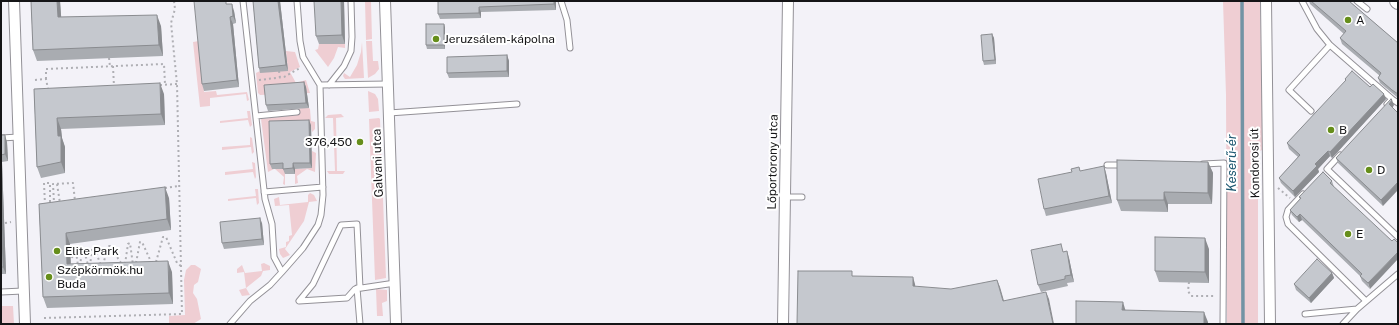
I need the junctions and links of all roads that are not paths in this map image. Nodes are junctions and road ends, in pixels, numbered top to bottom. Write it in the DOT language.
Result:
graph roads {
  1 [pos="14,1"];
  2 [pos="243,1"];
  3 [pos="297,1"];
  4 [pos="351,1"];
  5 [pos="385,1"];
  6 [pos="561,1"];
  7 [pos="788,1"];
  8 [pos="1266,1"];
  9 [pos="1302,1"];
  10 [pos="1357,1"];
  11 [pos="1367,9"];
  12 [pos="1330,45"];
  13 [pos="570,48"];
  14 [pos="388,84"];
  15 [pos="320,85"];
  16 [pos="329,85"];
  17 [pos="1392,99"];
  18 [pos="517,104"];
  19 [pos="1398,104"];
  20 [pos="1381,110"];
  21 [pos="1311,111"];
  22 [pos="297,112"];
  23 [pos="389,113"];
  24 [pos="256,116"];
  25 [pos="19,137"];
  26 [pos="1,138"];
  27 [pos="1343,151"];
  28 [pos="1200,164"];
  29 [pos="1107,165"];
  30 [pos="1130,165"];
  31 [pos="1327,169"];
  32 [pos="1322,174"];
  33 [pos="323,187"];
  34 [pos="1306,191"];
  35 [pos="264,192"];
  36 [pos="785,197"];
  37 [pos="802,198"];
  38 [pos="1398,237"];
  39 [pos="282,272"];
  40 [pos="1398,274"];
  41 [pos="395,283"];
  42 [pos="359,288"];
  43 [pos="23,291"];
  44 [pos="1,292"];
  45 [pos="1366,301"];
  46 [pos="1357,309"];
  47 [pos="1305,314"];
  48 [pos="25,324"];
  49 [pos="230,324"];
  50 [pos="360,324"];
  51 [pos="396,324"];
  52 [pos="783,324"];
  53 [pos="1224,324"];
  54 [pos="1270,324"];
  55 [pos="1343,324"];
  1 -- 25 [label="street"];
  2 -- 24 [label="lane"];
  3 -- 15 [label="lane"];
  4 -- 16 [label="lane"];
  5 -- 14 [label="street, Galvani utca"];
  6 -- 13 [label="lane"];
  7 -- 36 [label="street, Lőportorony utca"];
  8 -- 54 [label="street, Kondorosi út"];
  9 -- 12 [label="lane"];
  10 -- 11 [label="lane"];
  12 -- 17 [label="lane"];
  12 -- 21 [label="lane"];
  14 -- 16 [label="lane"];
  14 -- 23 [label="street, Galvani utca"];
  15 -- 16 [label="lane"];
  15 -- 33 [label="lane"];
  17 -- 19 [label="lane"];
  17 -- 20 [label="lane"];
  18 -- 23 [label="lane"];
  22 -- 24 [label="lane"];
  23 -- 41 [label="street, Galvani utca"];
  24 -- 35 [label="lane"];
  25 -- 26 [label="lane"];
  25 -- 43 [label="street"];
  27 -- 31 [label="lane"];
  28 -- 53 [label="lane"];
  29 -- 30 [label="lane"];
  31 -- 32 [label="lane"];
  31 -- 38 [label="lane"];
  33 -- 35 [label="lane"];
  33 -- 39 [label="lane"];
  34 -- 45 [label="lane"];
  35 -- 39 [label="lane"];
  36 -- 37 [label="lane"];
  36 -- 52 [label="street, Lőportorony utca"];
  39 -- 49 [label="lane"];
  40 -- 45 [label="lane"];
  41 -- 42 [label="lane"];
  41 -- 51 [label="street, Galvani utca"];
  42 -- 42 [label="lane"];
  42 -- 50 [label="lane"];
  43 -- 44 [label="lane"];
  43 -- 48 [label="street"];
  45 -- 46 [label="lane"];
  46 -- 47 [label="lane"];
  46 -- 55 [label="lane"];
}
